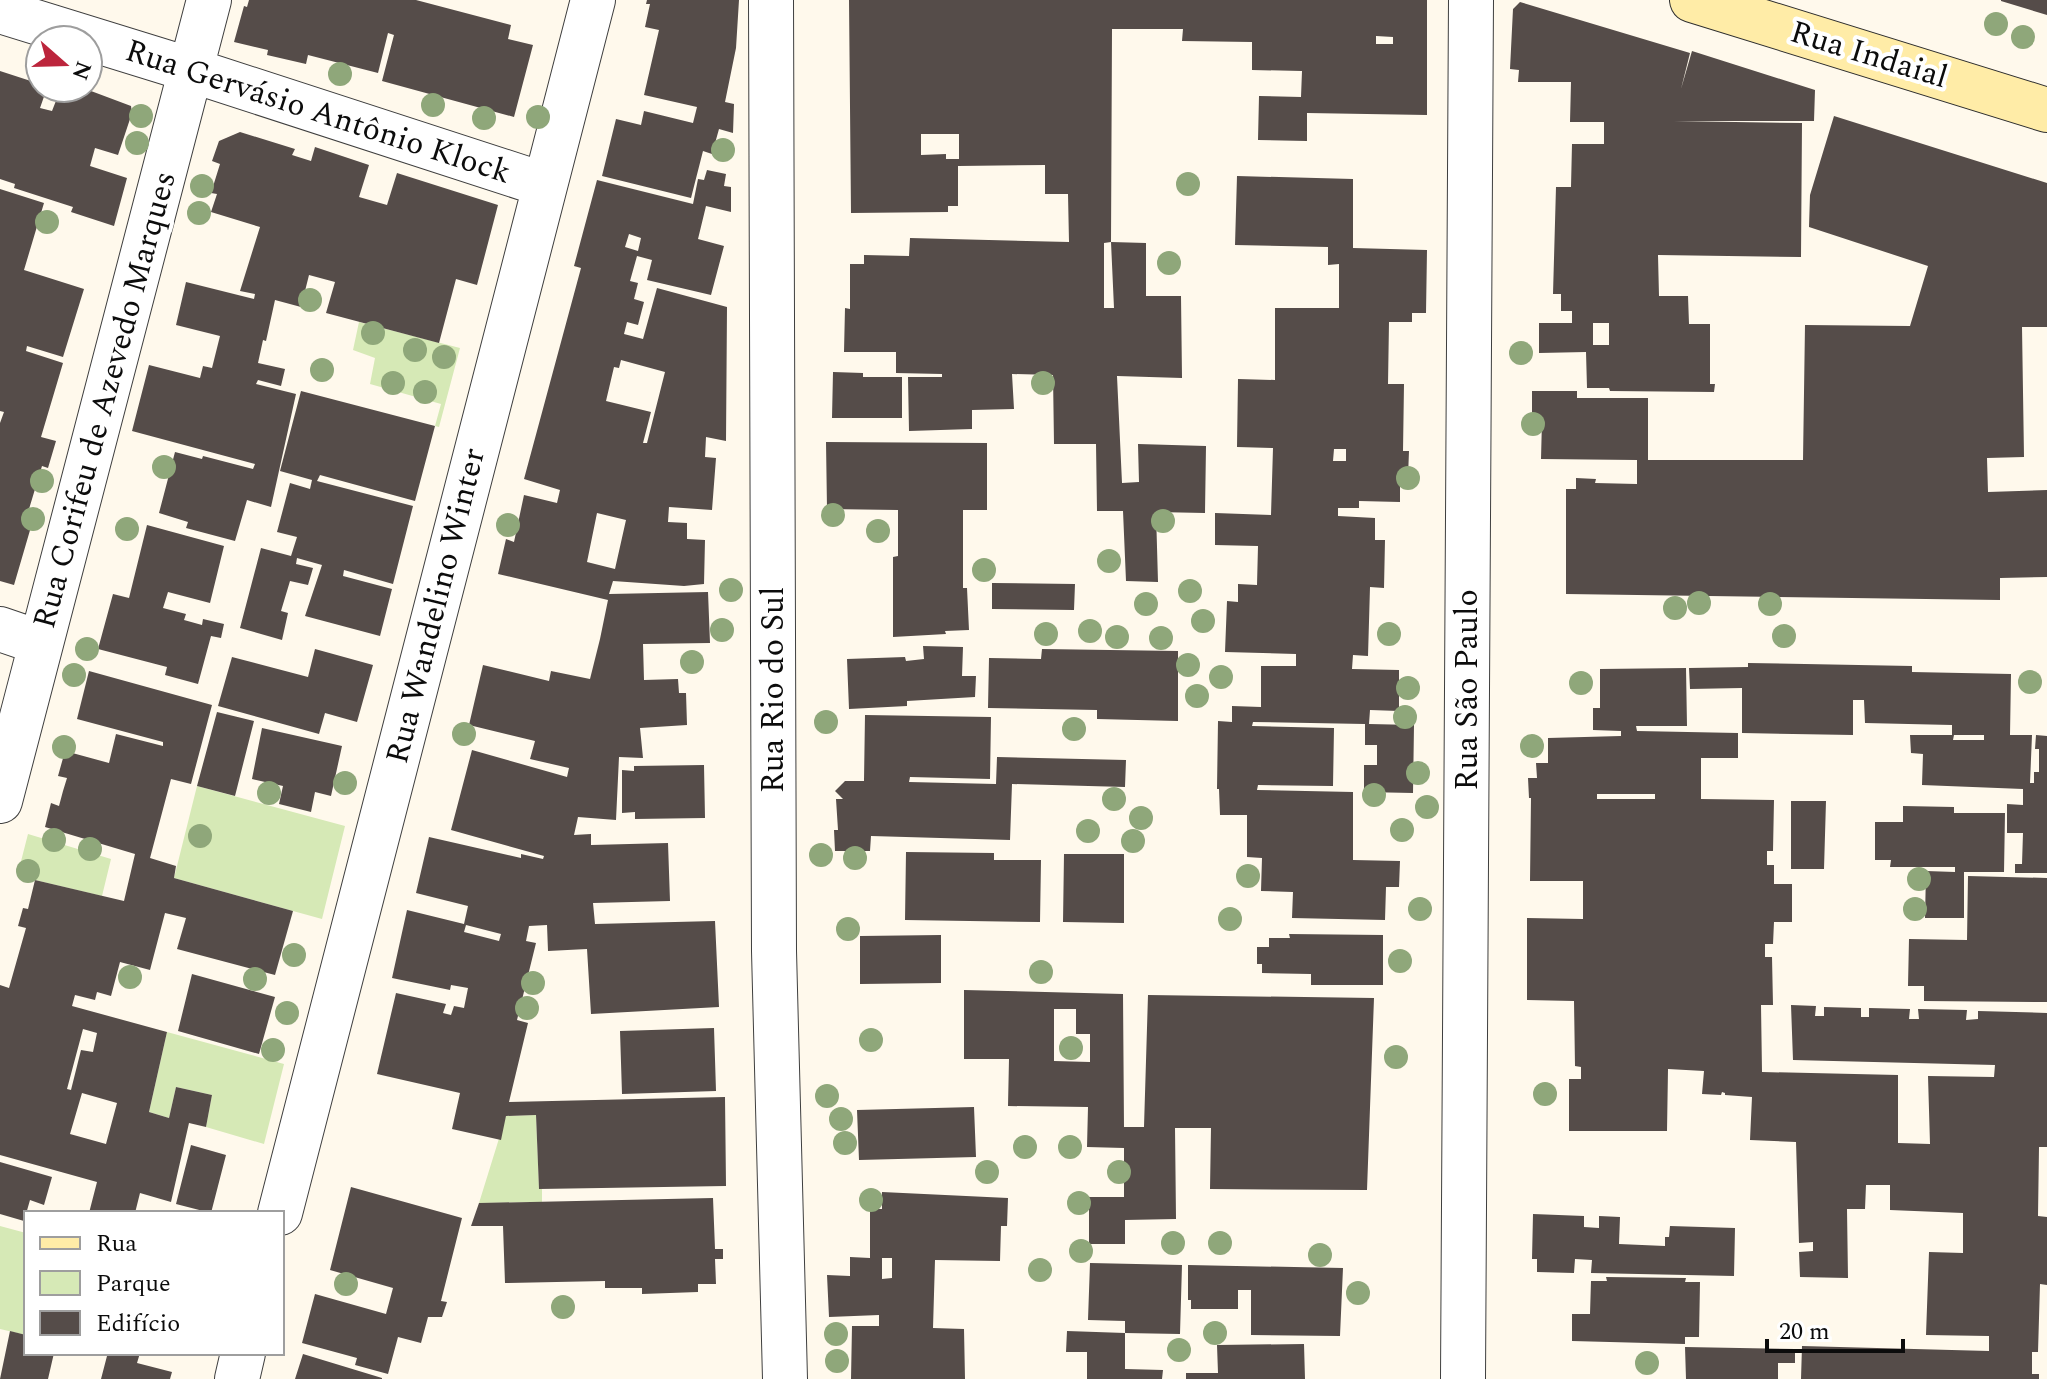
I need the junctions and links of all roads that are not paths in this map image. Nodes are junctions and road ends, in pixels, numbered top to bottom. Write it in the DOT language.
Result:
graph roads {
  1 [pos="209,0"];
  2 [pos="593,0"];
  3 [pos="771,0"];
  4 [pos="1471,0"];
  5 [pos="1692,0"];
  6 [pos="0,11"];
  7 [pos="191,70"];
  8 [pos="2047,110"];
  9 [pos="545,185"];
  10 [pos="0,629"];
  11 [pos="41,643"];
  12 [pos="0,801"];
  13 [pos="281,1211"];
  14 [pos="243,1355"];
  15 [pos="237,1379"];
  16 [pos="785,1379"];
  17 [pos="1463,1379"];
  1 -- 7 [label="street, Rua Corifeu de Azevedo Marques"];
  2 -- 9 [label="street, Rua Wandelino Winter"];
  3 -- 16 [label="street, Rua Rio do Sul"];
  4 -- 17 [label="street, Rua São Paulo"];
  5 -- 8 [label="main road, Rua Indaial"];
  6 -- 7 [label="street, Rua Gervásio Antônio Klock"];
  7 -- 9 [label="street, Rua Gervásio Antônio Klock"];
  7 -- 11 [label="street, Rua Corifeu de Azevedo Marques"];
  9 -- 13 [label="street, Rua Wandelino Winter"];
  10 -- 11 [label="street"];
  11 -- 12 [label="street, Rua Corifeu de Azevedo Marques"];
  14 -- 15 [label="street"];
}
